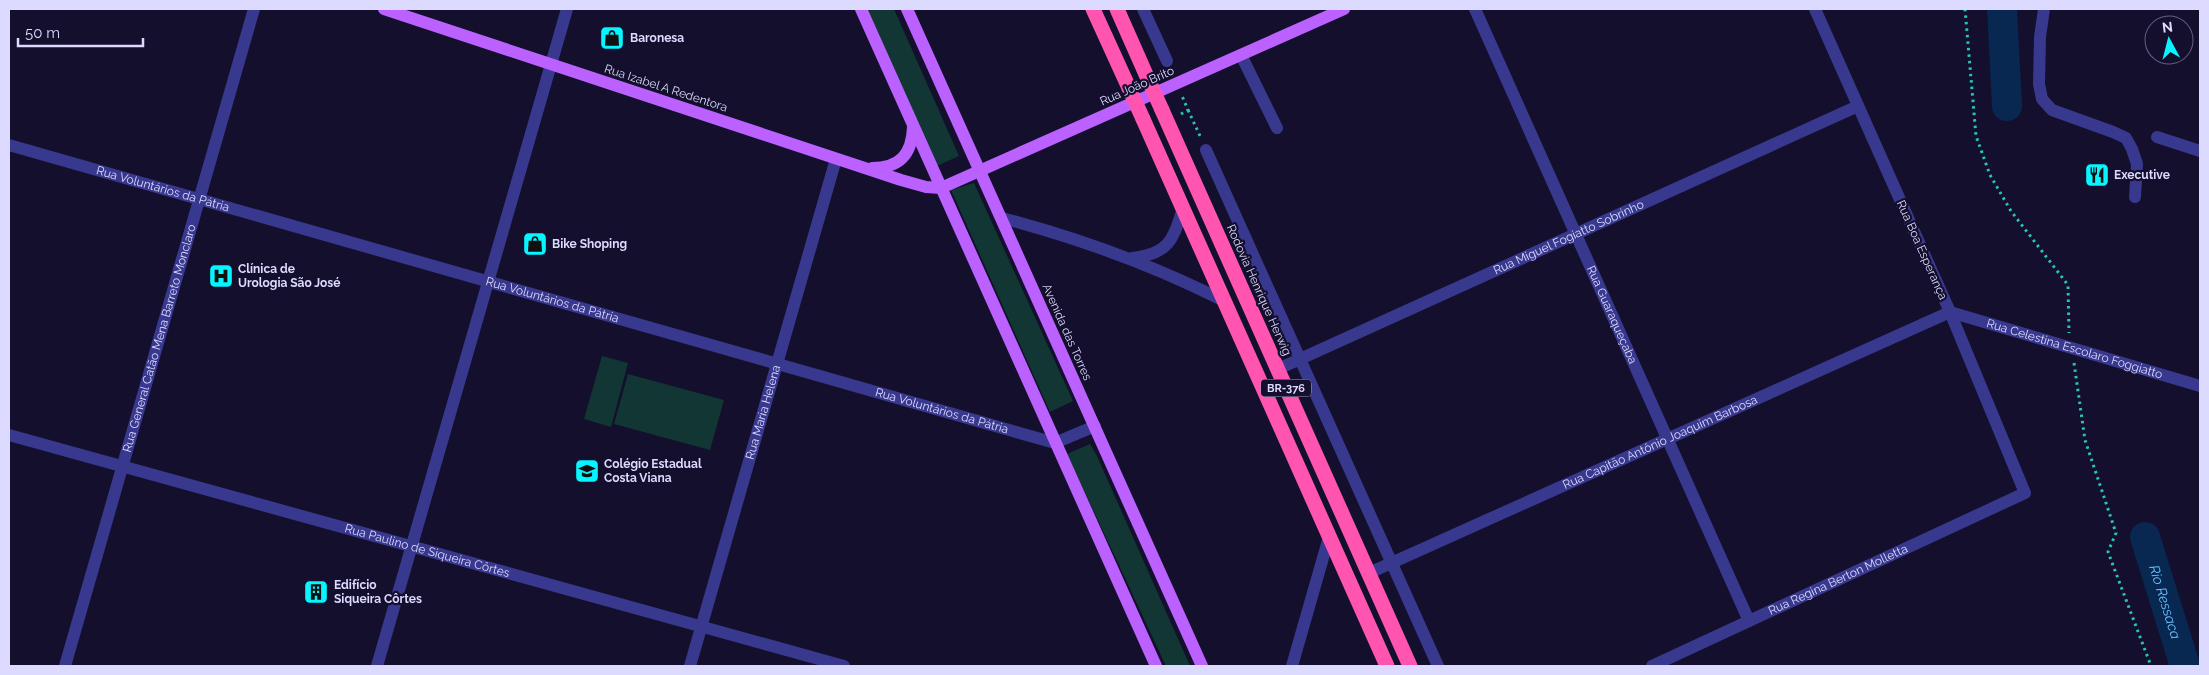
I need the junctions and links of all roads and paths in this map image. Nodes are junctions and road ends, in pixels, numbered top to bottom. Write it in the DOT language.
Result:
graph roads {
  1 [pos="254,9"];
  2 [pos="384,9"];
  3 [pos="567,9"];
  4 [pos="861,9"];
  5 [pos="906,9"];
  6 [pos="1094,9"];
  7 [pos="1117,9"];
  8 [pos="1143,9"];
  9 [pos="1344,9"];
  10 [pos="1475,9"];
  11 [pos="1815,9"];
  12 [pos="2044,9"];
  13 [pos="1241,55"];
  14 [pos="1167,61"];
  15 [pos="551,64"];
  16 [pos="1176,83"];
  17 [pos="1858,106"];
  18 [pos="1188,110"];
  19 [pos="1164,115"];
  20 [pos="913,125"];
  21 [pos="1277,128"];
  22 [pos="2157,137"];
  23 [pos="9,145"];
  24 [pos="1206,150"];
  25 [pos="2200,152"];
  26 [pos="836,159"];
  27 [pos="865,168"];
  28 [pos="980,171"];
  29 [pos="941,188"];
  30 [pos="2135,196"];
  31 [pos="199,199"];
  32 [pos="1183,208"];
  33 [pos="1002,218"];
  34 [pos="1576,234"];
  35 [pos="1130,258"];
  36 [pos="488,282"];
  37 [pos="1224,300"];
  38 [pos="1950,312"];
  39 [pos="1300,359"];
  40 [pos="777,364"];
  41 [pos="1278,369"];
  42 [pos="2200,386"];
  43 [pos="1095,426"];
  44 [pos="9,435"];
  45 [pos="1668,439"];
  46 [pos="1056,443"];
  47 [pos="122,466"];
  48 [pos="2025,493"];
  49 [pos="1329,537"];
  50 [pos="412,547"];
  51 [pos="1391,562"];
  52 [pos="1368,572"];
  53 [pos="1749,621"];
  54 [pos="702,627"];
  55 [pos="65,666"];
  56 [pos="377,666"];
  57 [pos="690,666"];
  58 [pos="844,666"];
  59 [pos="1156,666"];
  60 [pos="1202,666"];
  61 [pos="1292,666"];
  62 [pos="1387,666"];
  63 [pos="1410,666"];
  64 [pos="1438,666"];
  65 [pos="1652,666"];
  1 -- 31 [label="street, Rua General Catão Mena Barreto Monclaro"];
  2 -- 15 [label="main road, Rua Izabel A Redentora"];
  3 -- 15 [label="street"];
  4 -- 20 [label="main road"];
  5 -- 28 [label="main road, Avenida das Torres"];
  6 -- 32 [label="highway, BR-376, bridge"];
  7 -- 19 [label="highway, Rodovia Henrique Herwig / BR-376, bridge"];
  8 -- 14 [label="street"];
  9 -- 13 [label="main road, Rua João Brito"];
  10 -- 34 [label="street, Rua Guaraqueçaba"];
  11 -- 17 [label="street, Rua Boa Esperança"];
  12 -- 30 [label="street"];
  13 -- 16 [label="main road, Rua João Brito"];
  13 -- 21 [label="street"];
  15 -- 26 [label="main road, Rua Izabel A Redentora"];
  15 -- 36 [label="street"];
  16 -- 18 [label="path"];
  16 -- 28 [label="main road, Rua João Brito"];
  17 -- 34 [label="street, Rua Miguel Fogiatto Sobrinho"];
  17 -- 38 [label="street, Rua Boa Esperança"];
  18 -- 19 [label="path"];
  18 -- 24 [label="path"];
  19 -- 41 [label="highway, Rodovia Henrique Herwig / BR-376"];
  20 -- 27 [label="main road"];
  20 -- 29 [label="main road"];
  22 -- 25 [label="street"];
  23 -- 31 [label="street, Rua Voluntários da Pátria"];
  24 -- 39 [label="street"];
  26 -- 27 [label="main road, Rua Izabel A Redentora"];
  26 -- 40 [label="street, Rua Maria Helena"];
  27 -- 29 [label="main road, Rua Izabel A Redentora"];
  28 -- 29 [label="main road, Rua João Brito"];
  28 -- 33 [label="main road, Avenida das Torres"];
  29 -- 46 [label="main road"];
  31 -- 36 [label="street, Rua Voluntários da Pátria"];
  31 -- 47 [label="street, Rua General Catão Mena Barreto Monclaro"];
  32 -- 35 [label="street"];
  32 -- 37 [label="highway, BR-376"];
  33 -- 35 [label="street"];
  33 -- 43 [label="main road, Avenida das Torres"];
  34 -- 39 [label="street, Rua Miguel Fogiatto Sobrinho"];
  34 -- 45 [label="street, Rua Guaraqueçaba"];
  35 -- 37 [label="street"];
  36 -- 40 [label="street, Rua Voluntários da Pátria"];
  36 -- 50 [label="street"];
  37 -- 49 [label="highway, BR-376"];
  38 -- 42 [label="street, Rua Celestina Escolaro Foggiatto"];
  38 -- 45 [label="street, Rua Capitão Antônio Joaquim Barbosa"];
  38 -- 48 [label="street, Rua Boa Esperança"];
  39 -- 41 [label="street, Rua Miguel Fogiatto Sobrinho"];
  39 -- 51 [label="street"];
  40 -- 46 [label="street, Rua Voluntários da Pátria"];
  40 -- 54 [label="street, Rua Maria Helena"];
  41 -- 52 [label="highway, Rodovia Henrique Herwig / BR-376"];
  43 -- 46 [label="street"];
  43 -- 60 [label="main road, Avenida das Torres"];
  44 -- 47 [label="street, Rua Paulino de Siqueira Côrtes"];
  45 -- 51 [label="street, Rua Capitão Antônio Joaquim Barbosa"];
  45 -- 53 [label="street, Rua Guaraqueçaba"];
  46 -- 59 [label="main road"];
  47 -- 50 [label="street, Rua Paulino de Siqueira Côrtes"];
  47 -- 55 [label="street, Rua General Catão Mena Barreto Monclaro"];
  48 -- 53 [label="street, Rua Regina Berton Molletta"];
  49 -- 61 [label="street"];
  49 -- 62 [label="highway, BR-376"];
  50 -- 54 [label="street, Rua Paulino de Siqueira Côrtes"];
  50 -- 56 [label="street"];
  51 -- 52 [label="street, Rua Capitão Antônio Joaquim Barbosa"];
  51 -- 64 [label="street"];
  52 -- 63 [label="highway, Rodovia Henrique Herwig / BR-376"];
  53 -- 65 [label="street, Rua Regina Berton Molletta"];
  54 -- 57 [label="street, Rua Maria Helena"];
  54 -- 58 [label="street, Rua Paulino de Siqueira Côrtes"];
}
